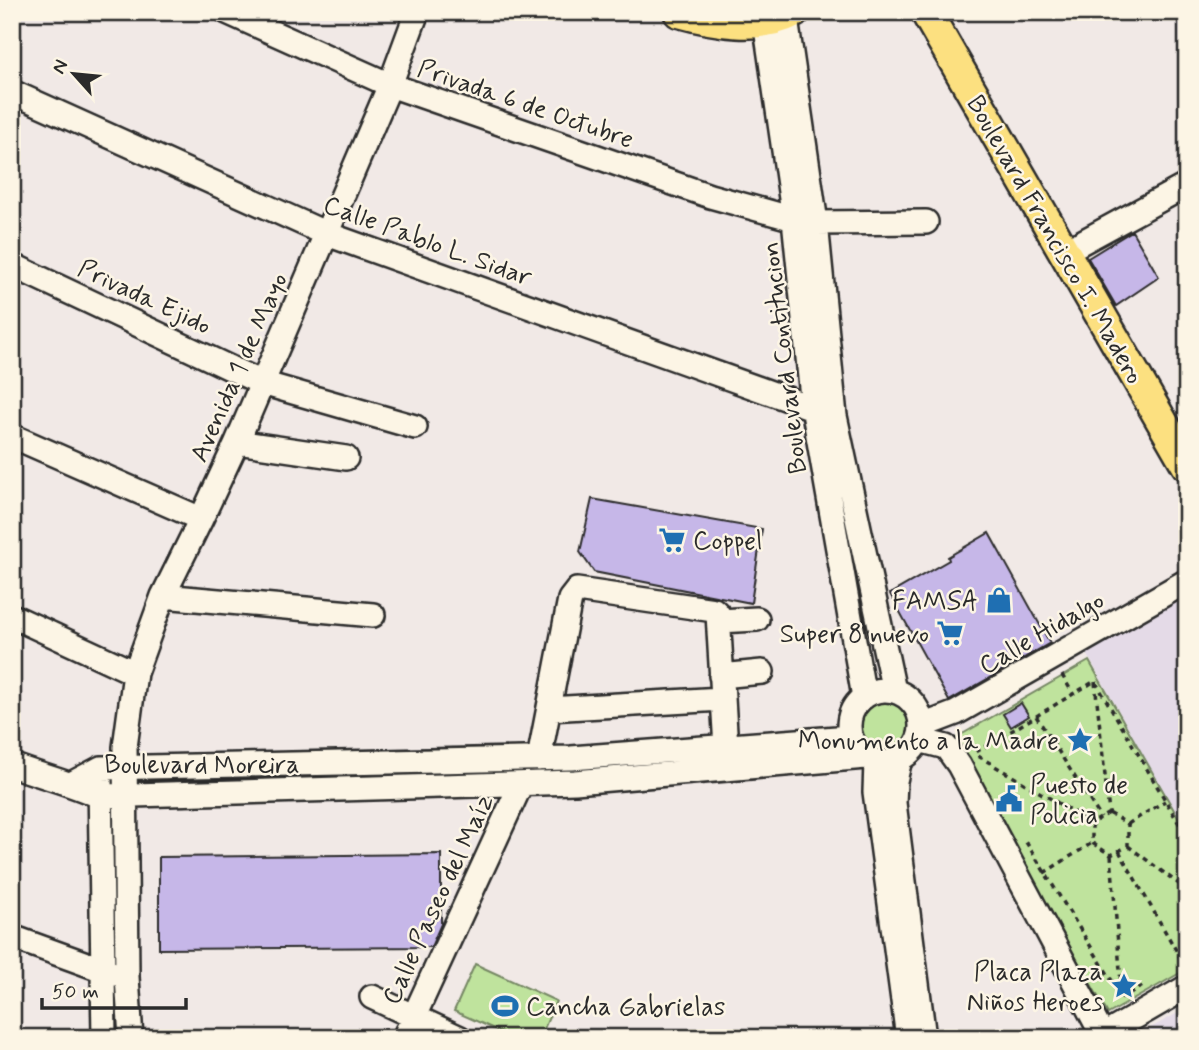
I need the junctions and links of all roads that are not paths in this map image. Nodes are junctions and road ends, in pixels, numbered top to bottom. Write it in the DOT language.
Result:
graph roads {
  1 [pos="227,12"];
  2 [pos="417,12"];
  3 [pos="679,12"];
  4 [pos="926,12"];
  5 [pos="780,15"];
  6 [pos="390,85"];
  7 [pos="12,92"];
  8 [pos="1187,185"];
  9 [pos="805,221"];
  10 [pos="926,222"];
  11 [pos="327,234"];
  12 [pos="1064,252"];
  13 [pos="12,265"];
  14 [pos="262,383"];
  15 [pos="813,407"];
  16 [pos="835,416"];
  17 [pos="415,427"];
  18 [pos="12,436"];
  19 [pos="237,442"];
  20 [pos="346,458"];
  21 [pos="1187,465"];
  22 [pos="201,519"];
  23 [pos="1187,581"];
  24 [pos="163,596"];
  25 [pos="373,615"];
  26 [pos="12,616"];
  27 [pos="757,619"];
  28 [pos="719,621"];
  29 [pos="762,672"];
  30 [pos="135,673"];
  31 [pos="722,676"];
  32 [pos="894,691"];
  33 [pos="864,696"];
  34 [pos="722,699"];
  35 [pos="549,709"];
  36 [pos="920,733"];
  37 [pos="850,737"];
  38 [pos="726,748"];
  39 [pos="125,757"];
  40 [pos="571,758"];
  41 [pos="539,759"];
  42 [pos="871,759"];
  43 [pos="900,759"];
  44 [pos="360,763"];
  45 [pos="286,764"];
  46 [pos="12,765"];
  47 [pos="100,768"];
  48 [pos="575,782"];
  49 [pos="72,784"];
  50 [pos="521,784"];
  51 [pos="361,789"];
  52 [pos="289,792"];
  53 [pos="127,795"];
  54 [pos="99,796"];
  55 [pos="12,937"];
  56 [pos="101,971"];
  57 [pos="1185,976"];
  58 [pos="127,977"];
  59 [pos="372,997"];
  60 [pos="414,1016"];
  61 [pos="1102,1037"];
  62 [pos="104,1038"];
  63 [pos="131,1038"];
  64 [pos="404,1038"];
  65 [pos="460,1038"];
  66 [pos="908,1038"];
  67 [pos="924,1038"];
  1 -- 6 [label="street, Privada 6 de Octubre"];
  2 -- 6 [label="street, Avenida 1 de Mayo"];
  3 -- 5 [label="main road"];
  4 -- 12 [label="main road, Boulevard Francisco I. Madero"];
  5 -- 9 [label="street, Boulevard Contitucion"];
  6 -- 9 [label="street, Privada 6 de Octubre"];
  6 -- 11 [label="street, Avenida 1 de Mayo"];
  7 -- 11 [label="street, Calle Pablo L. Sidar"];
  8 -- 12 [label="street"];
  9 -- 10 [label="street, Privada 6 de Octubre"];
  9 -- 15 [label="street, Boulevard Contitucion"];
  9 -- 16 [label="street, Boulevard Contitucion"];
  11 -- 14 [label="street, Avenida 1 de Mayo"];
  11 -- 15 [label="street, Calle Pablo L. Sidar"];
  12 -- 21 [label="main road, Boulevard Francisco I. Madero"];
  13 -- 14 [label="street, Privada Ejido"];
  14 -- 17 [label="street, Privada Ejido"];
  14 -- 19 [label="street, Avenida 1 de Mayo"];
  15 -- 16 [label="street, Calle Pablo L. Sidar"];
  15 -- 33 [label="street, Boulevard Contitucion"];
  16 -- 32 [label="street, Boulevard Contitucion"];
  18 -- 22 [label="street"];
  19 -- 20 [label="street"];
  19 -- 22 [label="street, Avenida 1 de Mayo"];
  22 -- 24 [label="street, Avenida 1 de Mayo"];
  23 -- 36 [label="street, Calle Hidalgo"];
  24 -- 25 [label="street"];
  24 -- 30 [label="street, Avenida 1 de Mayo"];
  26 -- 30 [label="street"];
  27 -- 28 [label="street"];
  28 -- 31 [label="street"];
  28 -- 35 [label="street"];
  29 -- 31 [label="street"];
  30 -- 39 [label="street, Avenida 1 de Mayo"];
  31 -- 34 [label="street"];
  32 -- 33 [label="street"];
  32 -- 36 [label="street"];
  33 -- 37 [label="street"];
  34 -- 35 [label="street"];
  34 -- 38 [label="street"];
  35 -- 41 [label="street"];
  36 -- 43 [label="street"];
  36 -- 61 [label="street"];
  37 -- 38 [label="street, Boulevard Moreira"];
  37 -- 42 [label="street"];
  38 -- 40 [label="street, Boulevard Moreira"];
  39 -- 45 [label="street, Boulevard Moreira"];
  39 -- 47 [label="street"];
  39 -- 53 [label="street, Avenida 1 de Mayo"];
  40 -- 41 [label="street, Boulevard Moreira"];
  40 -- 48 [label="street"];
  41 -- 44 [label="street, Boulevard Moreira"];
  42 -- 43 [label="street"];
  42 -- 48 [label="street, Boulevard Moreira"];
  42 -- 66 [label="street"];
  43 -- 67 [label="street"];
  44 -- 45 [label="street, Boulevard Moreira"];
  44 -- 51 [label="street"];
  45 -- 52 [label="street"];
  46 -- 49 [label="street"];
  47 -- 49 [label="street, Boulevard Moreira"];
  47 -- 54 [label="street"];
  48 -- 50 [label="street, Boulevard Moreira"];
  49 -- 54 [label="street, Boulevard Moreira"];
  50 -- 51 [label="street, Boulevard Moreira"];
  50 -- 60 [label="street, Calle Paseo del Maíz"];
  51 -- 52 [label="street, Boulevard Moreira"];
  52 -- 53 [label="street, Boulevard Moreira"];
  53 -- 54 [label="street, Boulevard Moreira"];
  53 -- 58 [label="street, Avenida 1 de Mayo"];
  54 -- 56 [label="street"];
  55 -- 56 [label="street"];
  56 -- 58 [label="street"];
  56 -- 62 [label="street"];
  57 -- 61 [label="street"];
  58 -- 63 [label="street, Avenida 1 de Mayo"];
  59 -- 60 [label="street"];
  60 -- 64 [label="street, Calle Paseo del Maíz"];
  60 -- 65 [label="street"];
}
